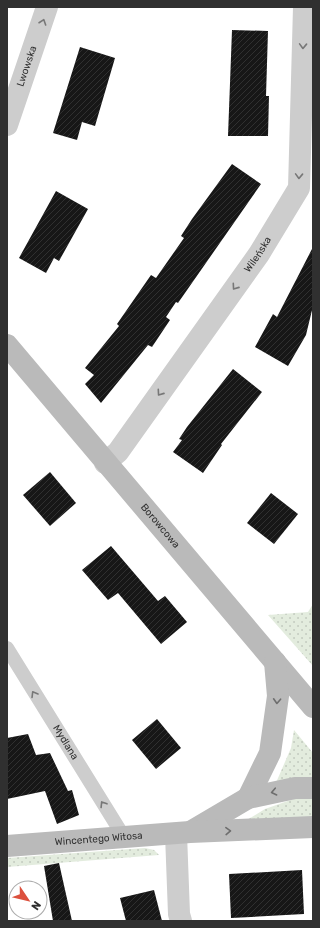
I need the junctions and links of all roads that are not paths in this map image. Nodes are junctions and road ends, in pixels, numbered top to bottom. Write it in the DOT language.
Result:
graph roads {
  1 [pos="48,7"];
  2 [pos="304,7"];
  3 [pos="7,125"];
  4 [pos="7,345"];
  5 [pos="105,462"];
  6 [pos="7,648"];
  7 [pos="275,662"];
  8 [pos="313,707"];
  9 [pos="313,788"];
  10 [pos="248,798"];
  11 [pos="313,827"];
  12 [pos="183,833"];
  13 [pos="124,837"];
  14 [pos="7,846"];
  15 [pos="181,921"];
  3 -- 1 [label="street, Lwowska, one-way"];
  2 -- 5 [label="street, Wileńska, one-way"];
  4 -- 5 [label="street, Borowcowa"];
  5 -- 7 [label="street, Borowcowa"];
  13 -- 6 [label="lane, Mydlana, one-way"];
  7 -- 8 [label="street, Borowcowa"];
  7 -- 10 [label="street, one-way"];
  9 -- 10 [label="street, Wincentego Witosa, one-way"];
  10 -- 12 [label="street, Wincentego Witosa"];
  12 -- 11 [label="street, Wincentego Witosa, one-way"];
  12 -- 13 [label="street, Wincentego Witosa"];
  12 -- 15 [label="street"];
  13 -- 14 [label="street, Wincentego Witosa"];
}
